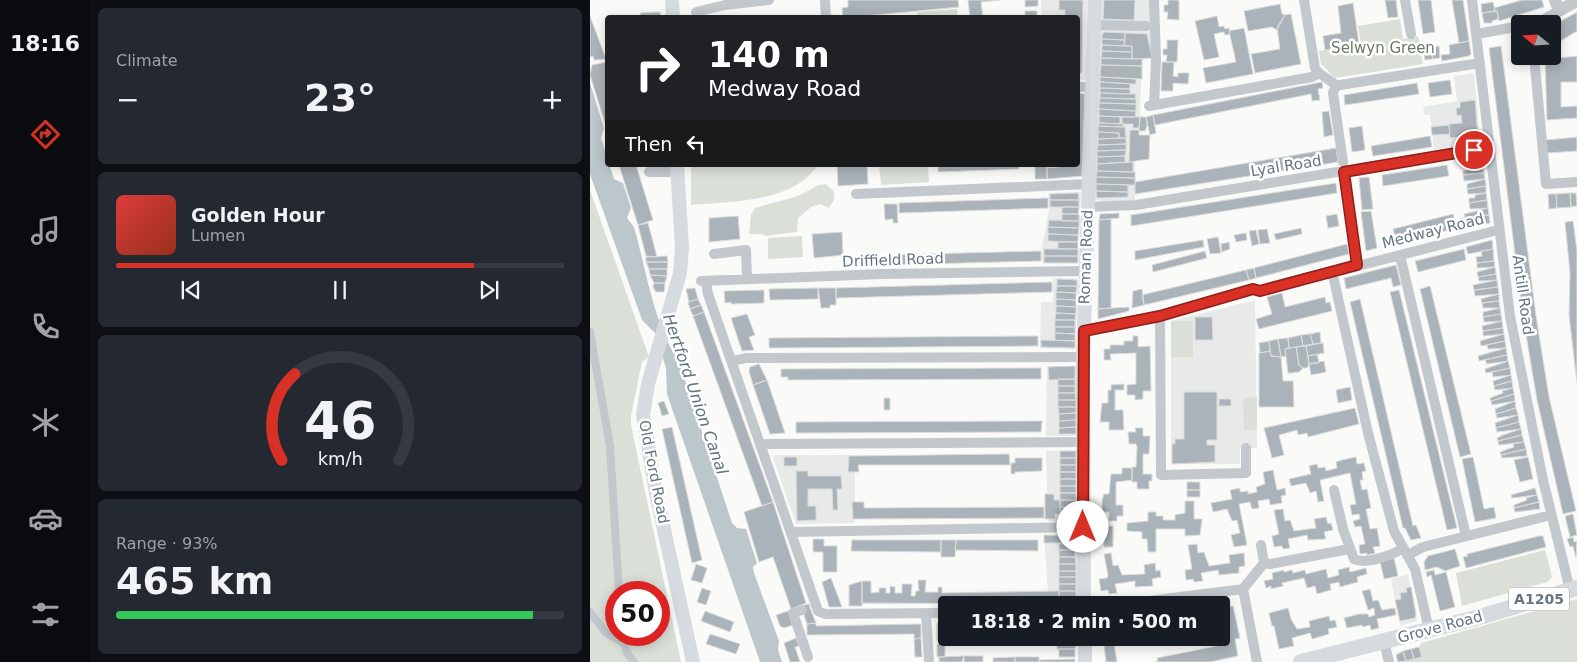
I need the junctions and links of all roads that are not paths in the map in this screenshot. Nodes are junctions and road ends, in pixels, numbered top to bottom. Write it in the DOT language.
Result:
graph roads {
  1 [pos="672,0"];
  2 [pos="769,0"];
  3 [pos="825,0"];
  4 [pos="1095,0"];
  5 [pos="1154,0"];
  6 [pos="1304,0"];
  7 [pos="1405,0"];
  8 [pos="1472,0"];
  9 [pos="1577,1"];
  10 [pos="1557,6"];
  11 [pos="696,12"];
  12 [pos="673,15"];
  13 [pos="826,15"];
  14 [pos="1546,15"];
  15 [pos="1094,25"];
  16 [pos="1146,26"];
  17 [pos="1511,28"];
  18 [pos="1411,34"];
  19 [pos="1477,34"];
  20 [pos="1480,63"];
  21 [pos="1535,65"];
  22 [pos="1319,73"];
  23 [pos="1336,85"];
  24 [pos="1080,87"];
  25 [pos="1092,87"];
  26 [pos="1489,147"];
  27 [pos="1343,167"];
  28 [pos="677,168"];
  29 [pos="649,172"];
  30 [pos="1577,182"];
  31 [pos="1089,184"];
  32 [pos="856,194"];
  33 [pos="1087,207"];
  34 [pos="1498,230"];
  35 [pos="714,254"];
  36 [pos="1400,255"];
  37 [pos="1357,265"];
  38 [pos="1086,271"];
  39 [pos="1332,271"];
  40 [pos="747,280"];
  41 [pos="1160,316"];
  42 [pos="1084,331"];
  43 [pos="590,332"];
  44 [pos="731,357"];
  45 [pos="1083,357"];
  46 [pos="1083,442"];
  47 [pos="761,446"];
  48 [pos="1246,448"];
  49 [pos="1334,490"];
  50 [pos="1551,515"];
  51 [pos="1083,527"];
  52 [pos="791,532"];
  53 [pos="1466,536"];
  54 [pos="1261,545"];
  55 [pos="1349,549"];
  56 [pos="1406,552"];
  57 [pos="1264,563"];
  58 [pos="619,581"];
  59 [pos="1243,589"];
  60 [pos="1573,589"];
  61 [pos="1084,596"];
  62 [pos="1188,596"];
  63 [pos="812,609"];
  64 [pos="590,612"];
  65 [pos="926,613"];
  66 [pos="938,613"];
  67 [pos="1429,630"];
  68 [pos="605,632"];
  69 [pos="1384,642"];
  70 [pos="625,646"];
  71 [pos="1085,646"];
  72 [pos="808,657"];
  73 [pos="1086,661"];
  74 [pos="634,662"];
  75 [pos="693,662"];
  76 [pos="929,662"];
  77 [pos="1257,662"];
  78 [pos="1301,662"];
  79 [pos="1389,662"];
  1 -- 12 [label="main road"];
  2 -- 11 [label="street"];
  3 -- 13 [label="street"];
  4 -- 15 [label="main road, Roman Road"];
  5 -- 22 [label="street"];
  6 -- 22 [label="street"];
  7 -- 18 [label="street"];
  8 -- 19 [label="street, Antill Road"];
  9 -- 10 [label="street"];
  10 -- 14 [label="street"];
  15 -- 16 [label="street"];
  15 -- 25 [label="main road, Roman Road"];
  17 -- 19 [label="street"];
  19 -- 20 [label="street, Antill Road"];
  20 -- 23 [label="street"];
  20 -- 26 [label="street, Antill Road"];
  21 -- 30 [label="street"];
  22 -- 23 [label="street"];
  23 -- 27 [label="street"];
  24 -- 25 [label="street"];
  25 -- 31 [label="main road, Roman Road"];
  26 -- 27 [label="street, Lyal Road"];
  26 -- 34 [label="street, Antill Road"];
  27 -- 33 [label="street, Lyal Road"];
  27 -- 37 [label="street"];
  28 -- 29 [label="street"];
  28 -- 75 [label="main road, Old Ford Road"];
  31 -- 32 [label="street"];
  31 -- 33 [label="main road, Roman Road"];
  33 -- 38 [label="main road, Roman Road"];
  34 -- 36 [label="street, Medway Road"];
  34 -- 50 [label="street, Antill Road"];
  35 -- 40 [label="street"];
  36 -- 37 [label="street, Medway Road"];
  36 -- 53 [label="street"];
  37 -- 39 [label="street, Medway Road"];
  38 -- 40 [label="street, Driffield Road"];
  38 -- 42 [label="main road, Roman Road"];
  39 -- 41 [label="street, Medway Road"];
  39 -- 56 [label="street"];
  40 -- 44 [label="street, Driffield Road"];
  41 -- 42 [label="street, Medway Road"];
  41 -- 48 [label="street"];
  42 -- 45 [label="main road, Roman Road"];
  43 -- 58 [label="street"];
  44 -- 45 [label="street"];
  44 -- 47 [label="street"];
  45 -- 46 [label="main road, Roman Road"];
  46 -- 47 [label="street"];
  46 -- 51 [label="main road, Roman Road"];
  47 -- 52 [label="street"];
  49 -- 55 [label="street"];
  50 -- 53 [label="street"];
  50 -- 60 [label="street, Antill Road"];
  51 -- 52 [label="street"];
  51 -- 61 [label="main road, Roman Road"];
  52 -- 63 [label="street"];
  53 -- 56 [label="street"];
  54 -- 57 [label="street"];
  55 -- 56 [label="street"];
  55 -- 57 [label="street"];
  56 -- 67 [label="street"];
  57 -- 59 [label="street"];
  59 -- 62 [label="street"];
  59 -- 77 [label="street"];
  60 -- 67 [label="main road, Grove Road / A1205"];
  63 -- 65 [label="street"];
  63 -- 72 [label="street"];
  64 -- 68 [label="street"];
  65 -- 66 [label="street"];
  65 -- 76 [label="street"];
  67 -- 69 [label="main road, Grove Road / A1205"];
  69 -- 78 [label="main road, Grove Road / A1205"];
  69 -- 79 [label="street"];
  70 -- 74 [label="street"];
  71 -- 73 [label="main road"];
}
